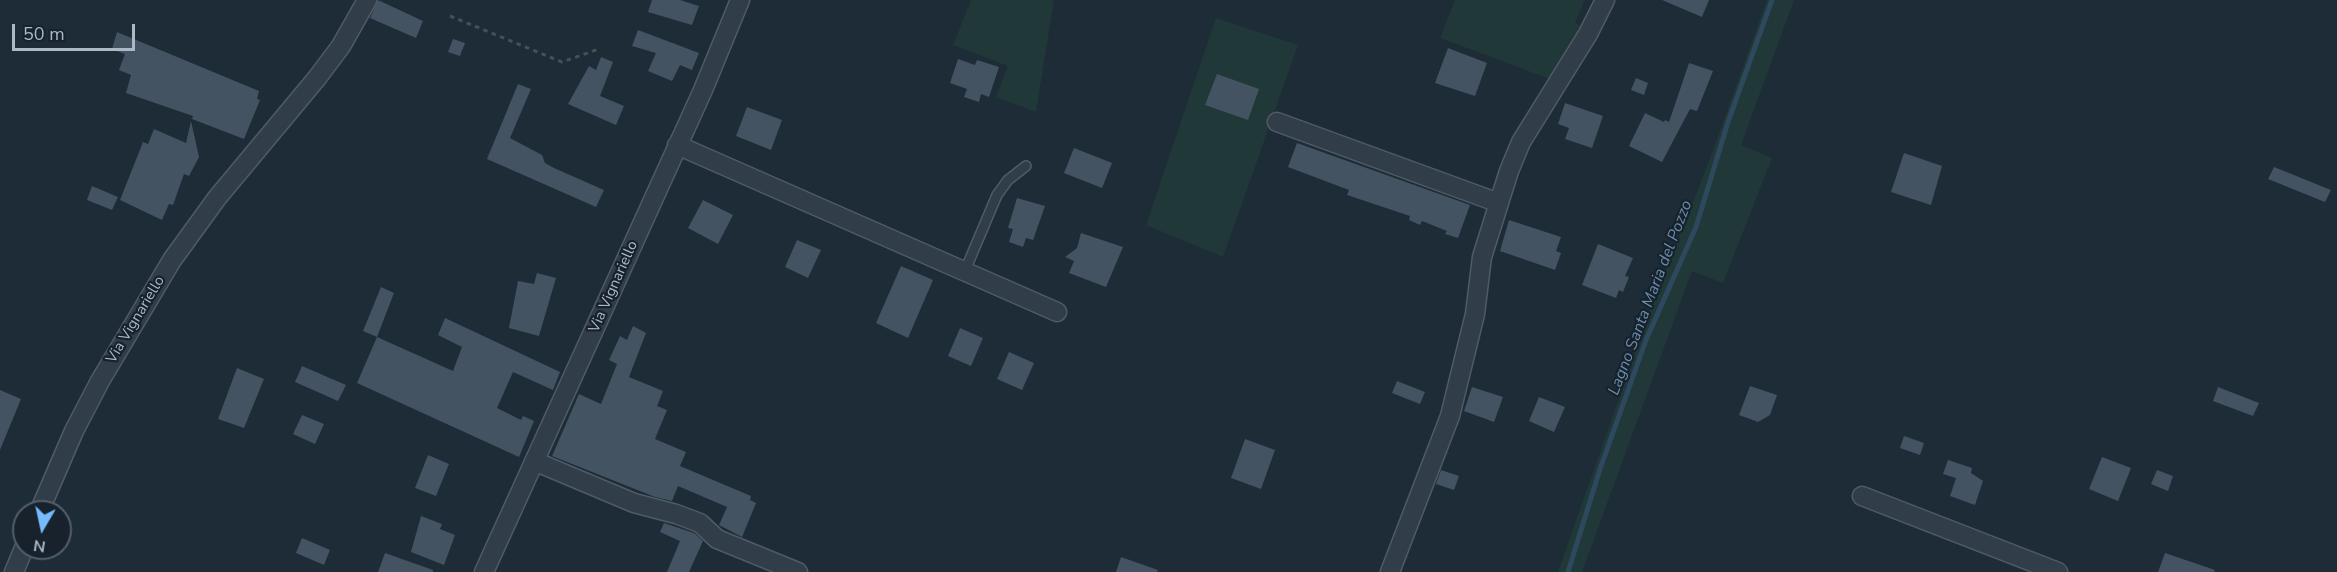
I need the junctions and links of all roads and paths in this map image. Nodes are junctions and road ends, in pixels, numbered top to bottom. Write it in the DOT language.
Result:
graph roads {
  1 [pos="367,0"];
  2 [pos="740,0"];
  3 [pos="1605,0"];
  4 [pos="450,16"];
  5 [pos="598,49"];
  6 [pos="1276,122"];
  7 [pos="677,146"];
  8 [pos="1026,166"];
  9 [pos="1498,203"];
  10 [pos="964,273"];
  11 [pos="1057,312"];
  12 [pos="534,461"];
  13 [pos="1862,496"];
  14 [pos="44,500"];
  15 [pos="484,572"];
  16 [pos="798,572"];
  17 [pos="1390,572"];
  18 [pos="2058,572"];
  1 -- 14 [label="street, Via Vignariello"];
  2 -- 7 [label="street, Via Vignariello"];
  3 -- 9 [label="street"];
  4 -- 5 [label="path"];
  6 -- 9 [label="street"];
  7 -- 10 [label="street"];
  7 -- 12 [label="street, Via Vignariello"];
  8 -- 10 [label="lane"];
  9 -- 17 [label="street"];
  10 -- 11 [label="street"];
  12 -- 15 [label="street, Via Vignariello"];
  12 -- 16 [label="street"];
  13 -- 18 [label="street"];
}
